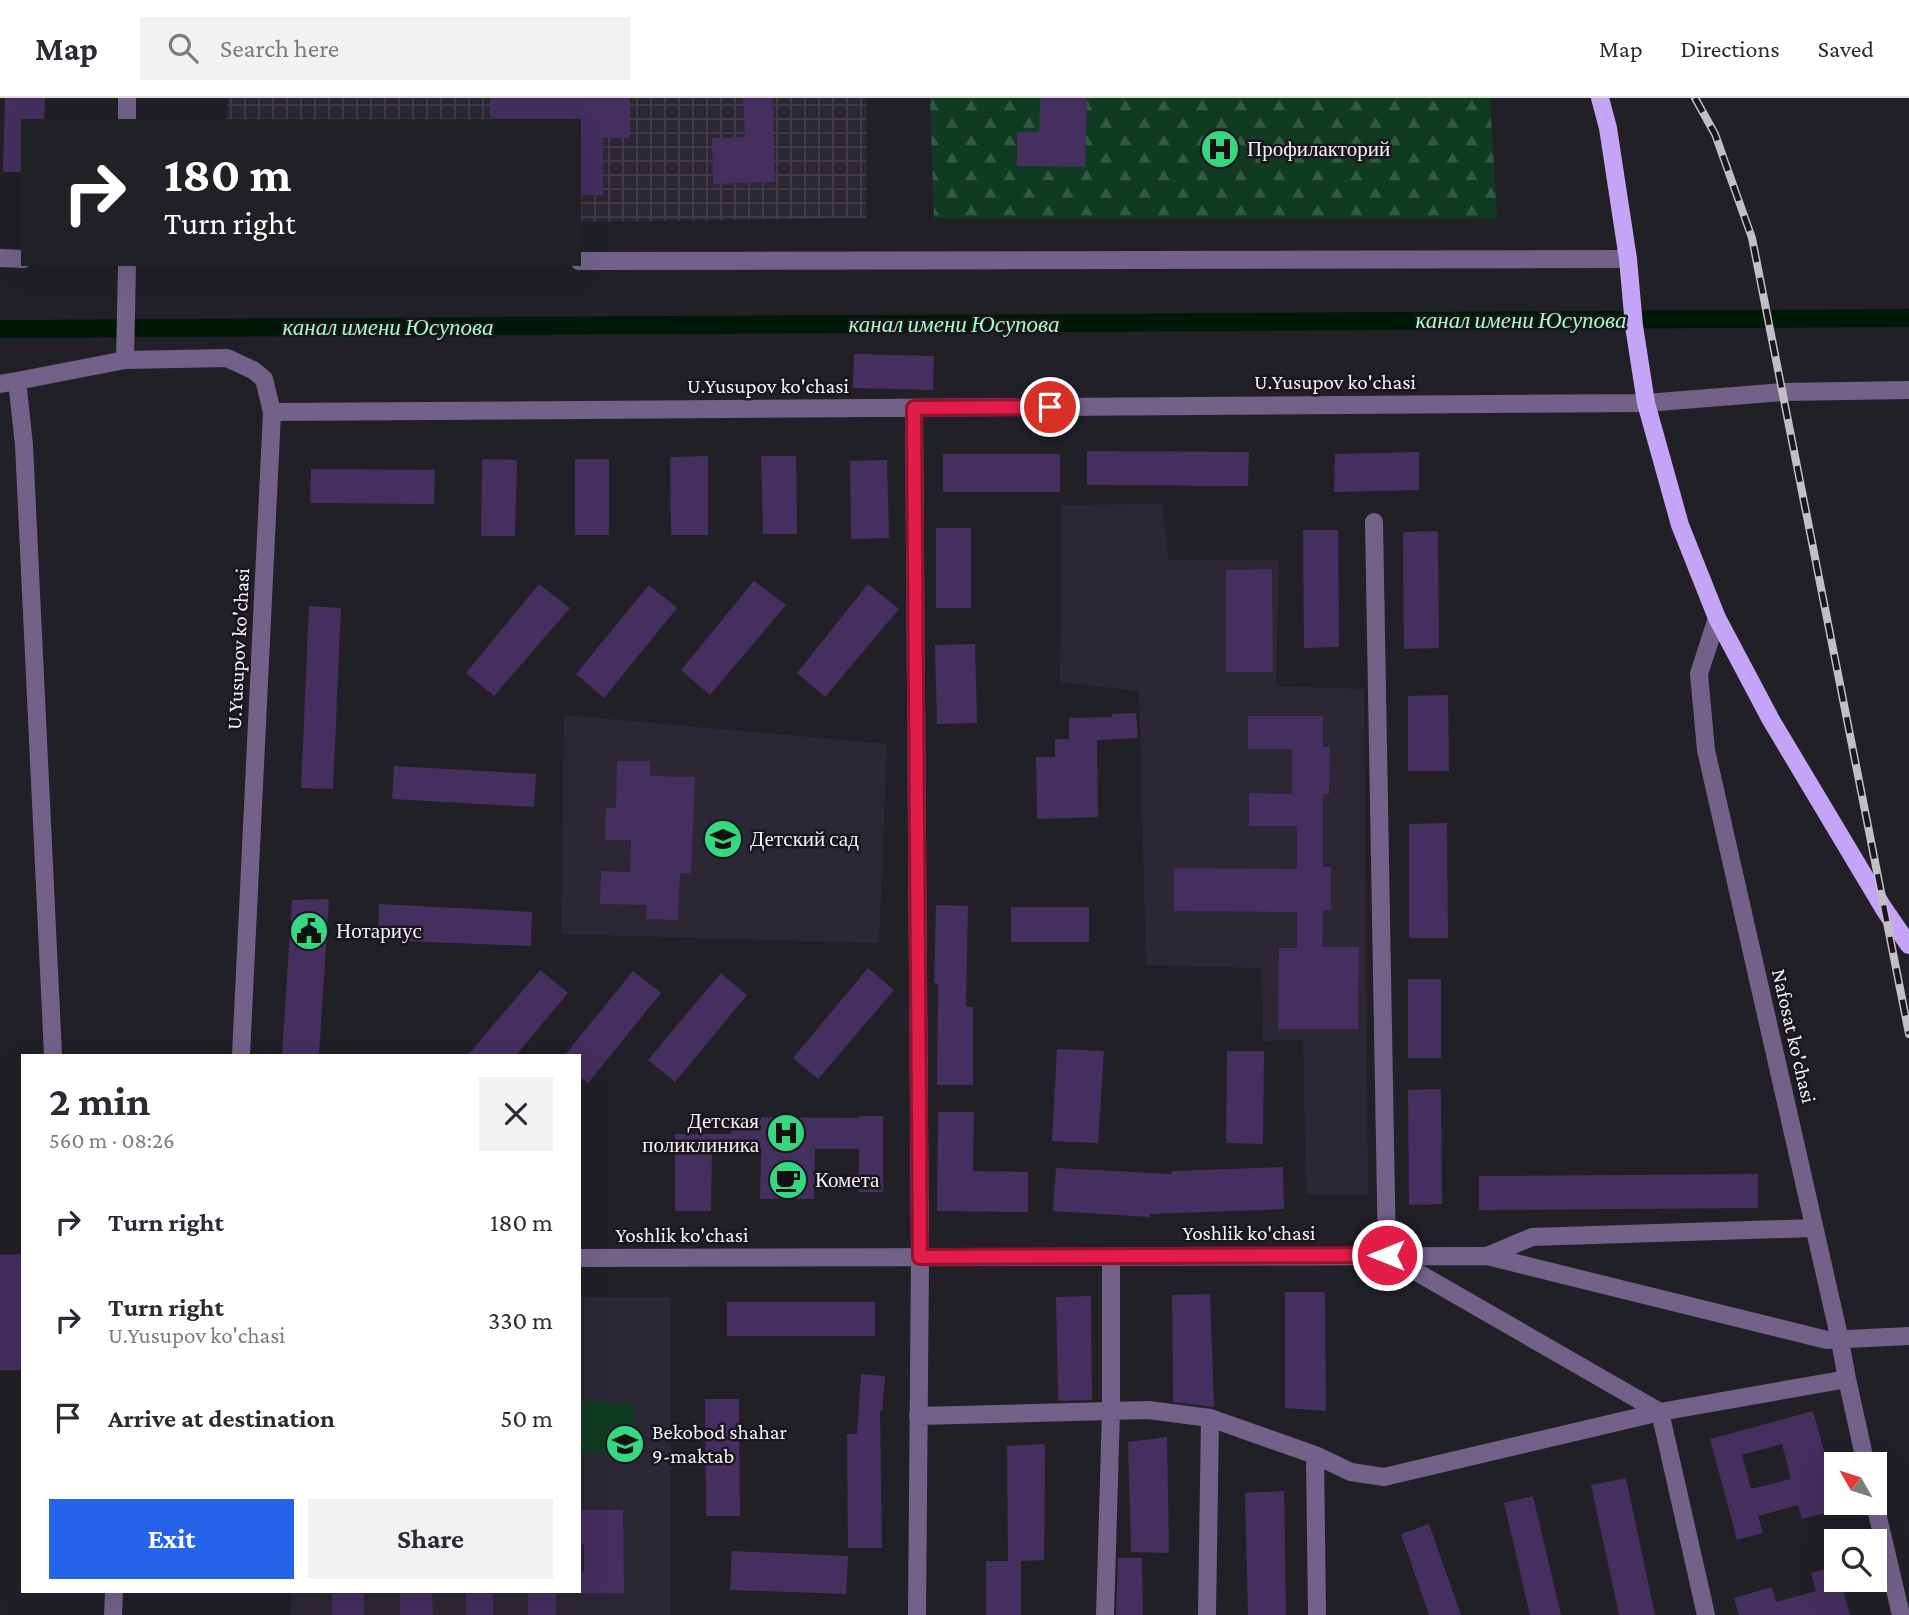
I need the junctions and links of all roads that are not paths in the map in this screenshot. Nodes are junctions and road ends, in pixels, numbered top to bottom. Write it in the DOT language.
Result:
graph roads {
  1 [pos="127,98"];
  2 [pos="1600,98"];
  3 [pos="127,119"];
  4 [pos="0,258"];
  5 [pos="21,259"];
  6 [pos="1628,260"];
  7 [pos="581,261"];
  8 [pos="127,266"];
  9 [pos="125,352"];
  10 [pos="9,382"];
  11 [pos="1909,390"];
  12 [pos="1646,403"];
  13 [pos="914,408"];
  14 [pos="272,412"];
  15 [pos="1374,522"];
  16 [pos="1717,618"];
  17 [pos="1909,945"];
  18 [pos="53,1054"];
  19 [pos="241,1054"];
  20 [pos="1814,1228"];
  21 [pos="1387,1255"];
  22 [pos="1111,1256"];
  23 [pos="1487,1256"];
  24 [pos="920,1257"];
  25 [pos="581,1258"];
  26 [pos="1909,1336"];
  27 [pos="1840,1340"];
  28 [pos="1847,1379"];
  29 [pos="1111,1411"];
  30 [pos="1660,1412"];
  31 [pos="918,1416"];
  32 [pos="1210,1418"];
  33 [pos="1863,1452"];
  34 [pos="1315,1455"];
  35 [pos="1878,1516"];
  36 [pos="114,1593"];
  37 [pos="113,1615"];
  38 [pos="917,1615"];
  39 [pos="1105,1615"];
  40 [pos="1207,1615"];
  41 [pos="1317,1615"];
  42 [pos="1706,1615"];
  43 [pos="1901,1615"];
  1 -- 3 [label="street"];
  2 -- 6 [label="main road"];
  4 -- 5 [label="street"];
  6 -- 7 [label="street"];
  6 -- 12 [label="main road"];
  8 -- 9 [label="street"];
  9 -- 10 [label="street"];
  9 -- 14 [label="street"];
  10 -- 18 [label="street"];
  11 -- 12 [label="street, U.Yusupov ko'chasi"];
  12 -- 13 [label="street, U.Yusupov ko'chasi"];
  12 -- 16 [label="main road"];
  13 -- 14 [label="street, U.Yusupov ko'chasi"];
  13 -- 24 [label="street"];
  14 -- 19 [label="street, U.Yusupov ko'chasi"];
  15 -- 21 [label="street"];
  16 -- 17 [label="main road"];
  16 -- 20 [label="street, Nafosat ko'chasi"];
  20 -- 23 [label="street"];
  20 -- 27 [label="street, Nafosat ko'chasi"];
  21 -- 22 [label="street, Yoshlik ko'chasi"];
  21 -- 23 [label="street, Yoshlik ko'chasi"];
  21 -- 30 [label="street"];
  22 -- 24 [label="street, Yoshlik ko'chasi"];
  22 -- 29 [label="street"];
  23 -- 27 [label="street, Yoshlik ko'chasi"];
  24 -- 25 [label="street, Yoshlik ko'chasi"];
  24 -- 31 [label="street"];
  26 -- 27 [label="street, Yoshlik ko'chasi"];
  27 -- 28 [label="street, Nafosat ko'chasi"];
  28 -- 30 [label="street"];
  28 -- 33 [label="street, Nafosat ko'chasi"];
  29 -- 31 [label="street"];
  29 -- 32 [label="street"];
  29 -- 39 [label="street"];
  30 -- 34 [label="street"];
  30 -- 42 [label="street"];
  31 -- 38 [label="street"];
  32 -- 34 [label="street"];
  32 -- 40 [label="street"];
  34 -- 41 [label="street"];
  35 -- 43 [label="street"];
  36 -- 37 [label="street"];
}
